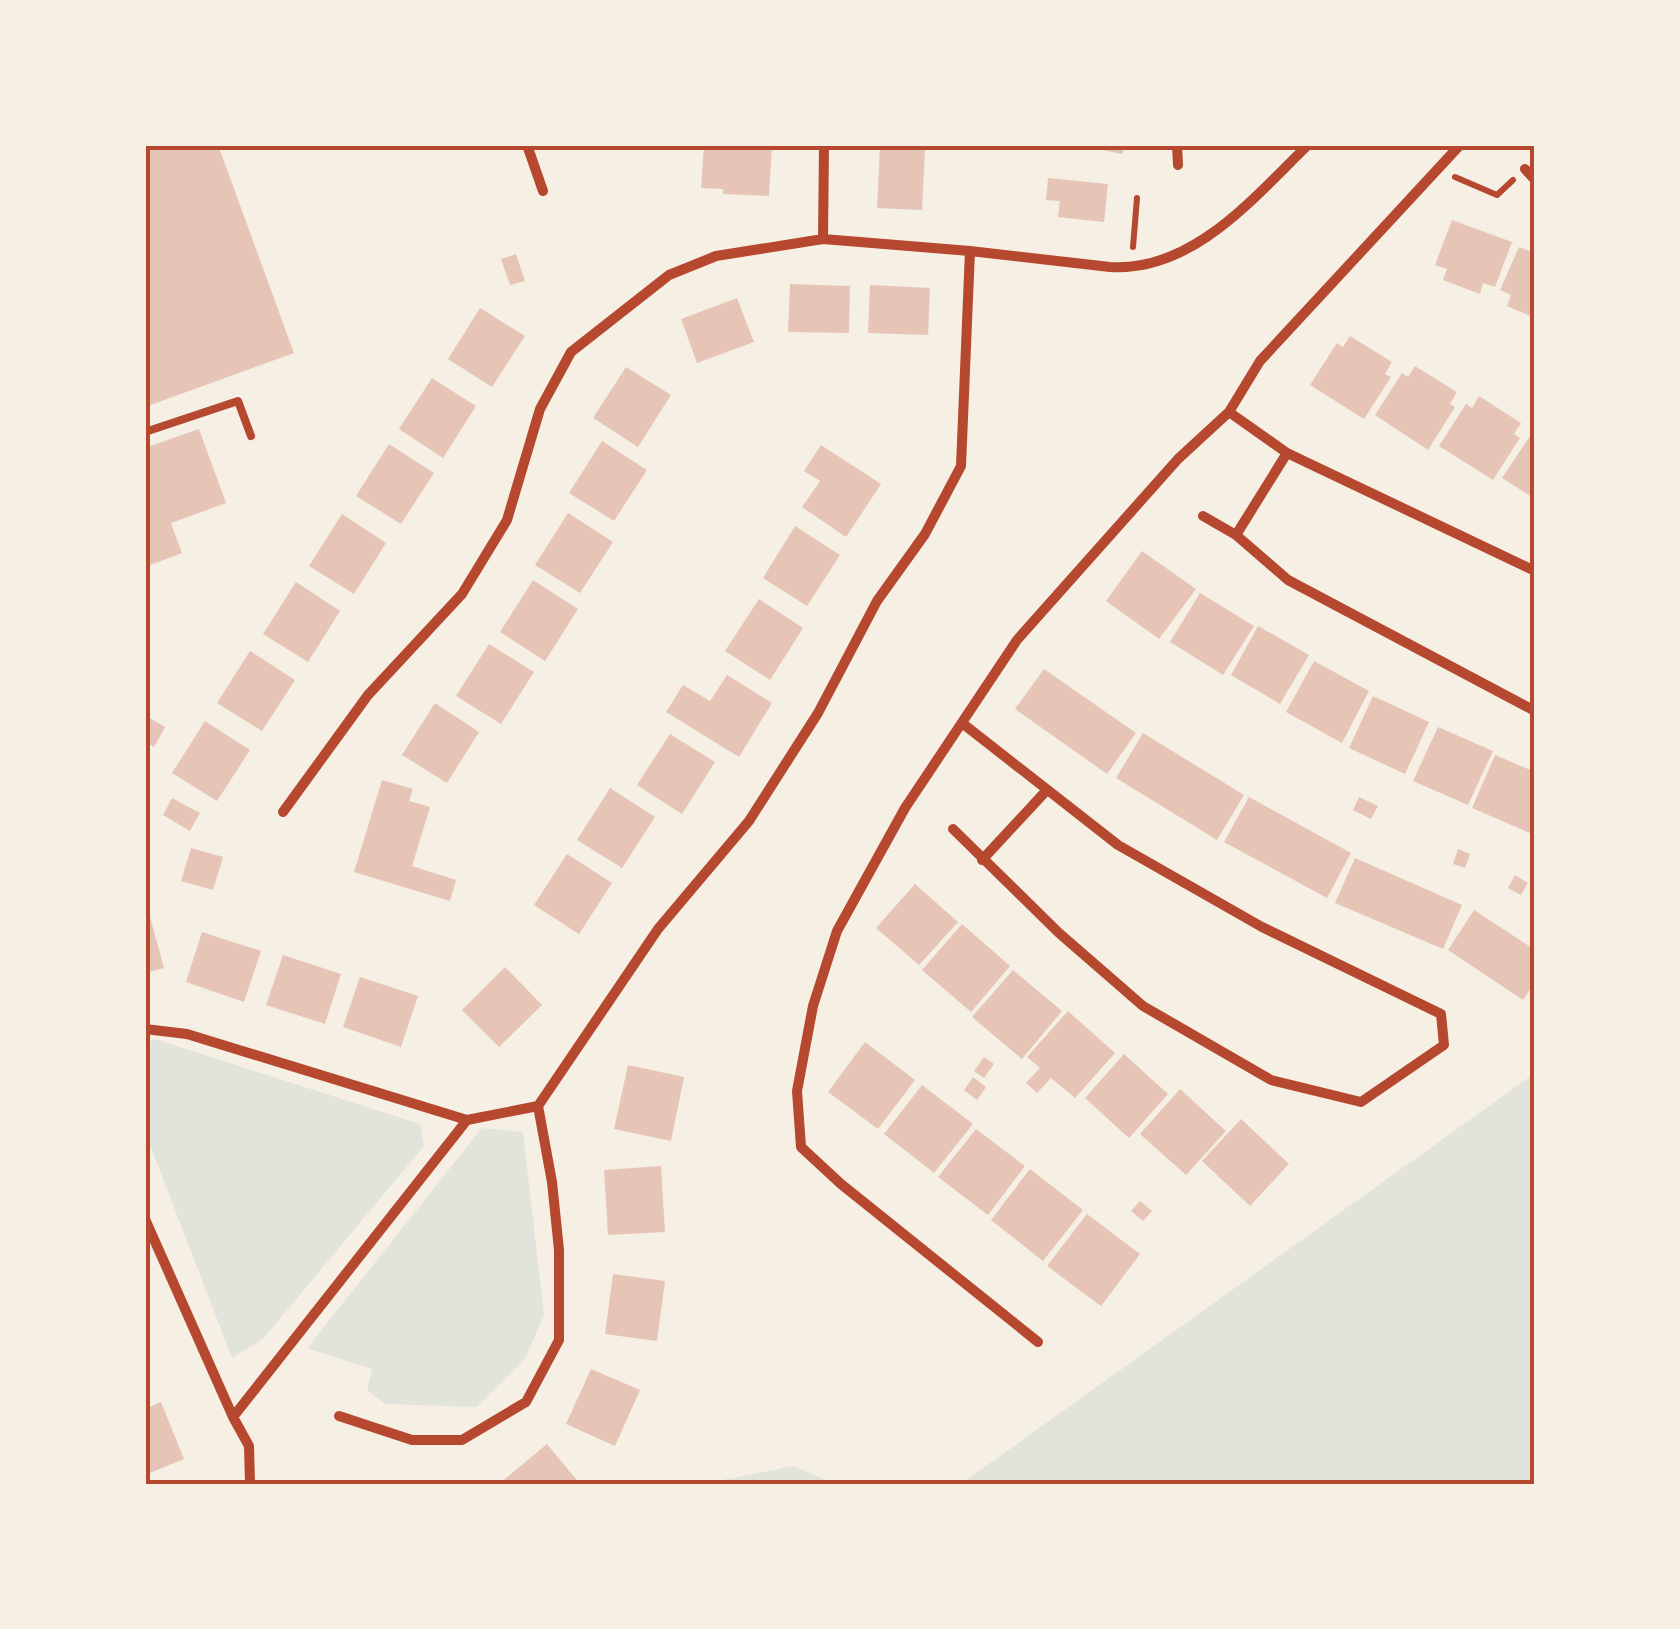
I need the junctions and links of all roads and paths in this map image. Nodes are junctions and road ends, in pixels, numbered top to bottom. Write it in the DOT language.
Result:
graph roads {
  1 [pos="527,145"];
  2 [pos="824,145"];
  3 [pos="1177,145"];
  4 [pos="1308,145"];
  5 [pos="1460,145"];
  6 [pos="1178,165"];
  7 [pos="1525,169"];
  8 [pos="1438,170"];
  9 [pos="1535,180"];
  10 [pos="543,191"];
  11 [pos="1137,198"];
  12 [pos="823,239"];
  13 [pos="970,251"];
  14 [pos="1131,268"];
  15 [pos="1229,412"];
  16 [pos="145,432"];
  17 [pos="251,436"];
  18 [pos="1286,452"];
  19 [pos="1203,516"];
  20 [pos="1236,534"];
  21 [pos="1535,571"];
  22 [pos="1535,711"];
  23 [pos="962,723"];
  24 [pos="1046,792"];
  25 [pos="283,812"];
  26 [pos="952,828"];
  27 [pos="982,860"];
  28 [pos="145,1029"];
  29 [pos="538,1106"];
  30 [pos="467,1120"];
  31 [pos="145,1219"];
  32 [pos="1038,1342"];
  33 [pos="339,1416"];
  34 [pos="233,1417"];
  35 [pos="250,1484"];
  1 -- 10 [label="street"];
  2 -- 12 [label="street"];
  3 -- 6 [label="street"];
  4 -- 14 [label="street"];
  5 -- 8 [label="street"];
  7 -- 8 [label="path"];
  7 -- 9 [label="street"];
  8 -- 15 [label="street"];
  11 -- 14 [label="path"];
  12 -- 13 [label="street"];
  12 -- 25 [label="street"];
  13 -- 14 [label="street"];
  13 -- 29 [label="street"];
  15 -- 18 [label="street"];
  15 -- 23 [label="street"];
  16 -- 17 [label="lane"];
  18 -- 20 [label="street"];
  18 -- 21 [label="street"];
  19 -- 20 [label="street"];
  20 -- 22 [label="street"];
  23 -- 24 [label="street"];
  23 -- 32 [label="street"];
  24 -- 27 [label="street"];
  24 -- 27 [label="street"];
  26 -- 27 [label="street"];
  28 -- 30 [label="street"];
  29 -- 30 [label="street"];
  29 -- 33 [label="street"];
  30 -- 34 [label="street"];
  31 -- 34 [label="street"];
  34 -- 35 [label="street"];
}
